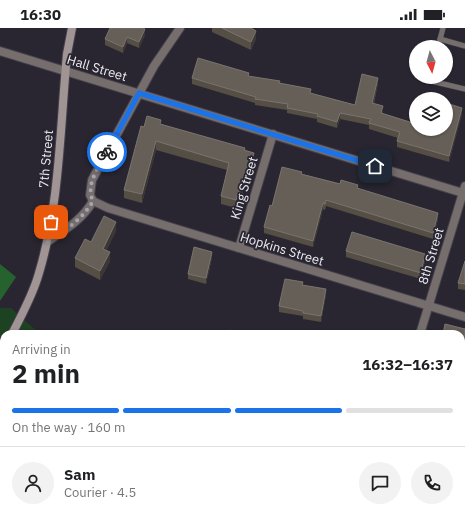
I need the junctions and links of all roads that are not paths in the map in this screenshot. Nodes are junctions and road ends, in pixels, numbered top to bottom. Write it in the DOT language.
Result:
graph roads {
  1 [pos="72,28"];
  2 [pos="180,28"];
  3 [pos="443,28"];
  4 [pos="440,39"];
  5 [pos="465,46"];
  6 [pos="0,51"];
  7 [pos="66,71"];
  8 [pos="444,84"];
  9 [pos="465,89"];
  10 [pos="139,93"];
  11 [pos="273,134"];
  12 [pos="464,189"];
  13 [pos="93,201"];
  14 [pos="47,242"];
  15 [pos="239,248"];
  16 [pos="429,306"];
  17 [pos="465,317"];
  18 [pos="14,330"];
  19 [pos="421,330"];
  1 -- 7 [label="main road, 7th Street"];
  2 -- 10 [label="street"];
  3 -- 4 [label="lane"];
  4 -- 5 [label="lane"];
  6 -- 7 [label="street, Hall Street"];
  7 -- 10 [label="street, Hall Street"];
  7 -- 14 [label="main road, 7th Street"];
  8 -- 9 [label="lane"];
  10 -- 11 [label="street, Hall Street"];
  10 -- 13 [label="street"];
  11 -- 12 [label="street, Hall Street"];
  11 -- 15 [label="street, King Street"];
  12 -- 16 [label="street, 8th Street"];
  13 -- 14 [label="street"];
  13 -- 15 [label="street, Hopkins Street"];
  14 -- 18 [label="main road, 7th Street"];
  15 -- 16 [label="street, Hopkins Street"];
  16 -- 17 [label="street, Hopkins Street"];
  16 -- 19 [label="street, 8th Street"];
}
